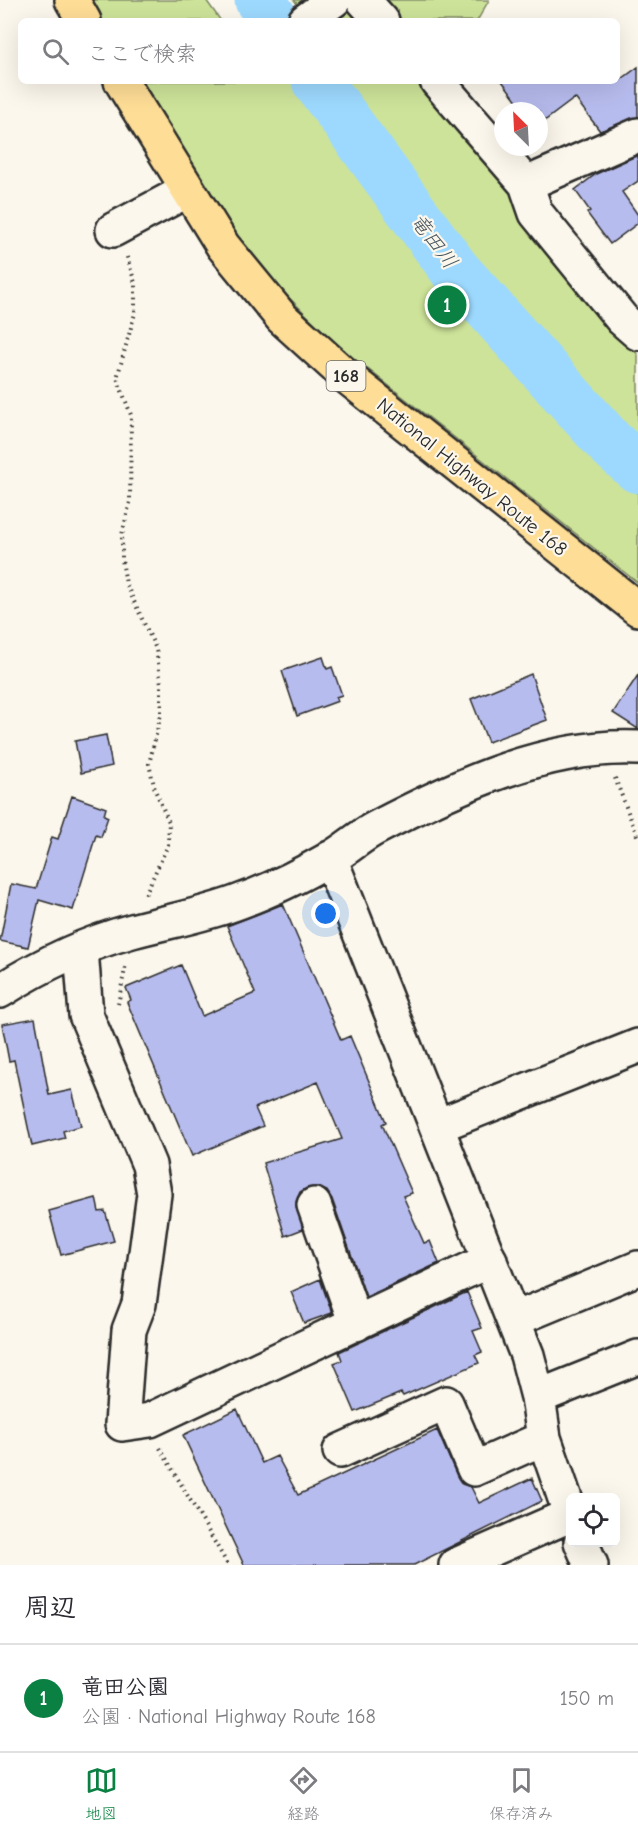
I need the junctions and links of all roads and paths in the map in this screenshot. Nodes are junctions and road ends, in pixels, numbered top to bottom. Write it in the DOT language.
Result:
graph roads {
  1 [pos="72,0"];
  2 [pos="363,0"];
  3 [pos="82,18"];
  4 [pos="379,18"];
  5 [pos="123,84"];
  6 [pos="440,84"];
  7 [pos="638,135"];
  8 [pos="526,184"];
  9 [pos="188,190"];
  10 [pos="113,230"];
  11 [pos="638,333"];
  12 [pos="638,609"];
  13 [pos="603,747"];
  14 [pos="638,748"];
  15 [pos="638,838"];
  16 [pos="330,858"];
  17 [pos="132,931"];
  18 [pos="81,949"];
  19 [pos="0,991"];
  20 [pos="638,1046"];
  21 [pos="437,1126"];
  22 [pos="314,1205"];
  23 [pos="490,1260"];
  24 [pos="638,1268"];
  25 [pos="513,1320"];
  26 [pos="356,1324"];
  27 [pos="638,1357"];
  28 [pos="538,1397"];
  29 [pos="150,1420"];
  30 [pos="544,1438"];
  31 [pos="340,1451"];
  32 [pos="566,1502"];
  33 [pos="566,1516"];
  34 [pos="583,1547"];
  35 [pos="228,1565"];
  36 [pos="456,1565"];
  37 [pos="591,1565"];
  1 -- 3 [label="highway"];
  2 -- 4 [label="street"];
  5 -- 9 [label="highway, National Highway Route 168 / 168"];
  6 -- 8 [label="street"];
  7 -- 8 [label="street"];
  8 -- 11 [label="street"];
  9 -- 10 [label="street"];
  9 -- 12 [label="highway, National Highway Route 168 / 168"];
  10 -- 17 [label="path"];
  13 -- 14 [label="street"];
  13 -- 15 [label="path"];
  13 -- 16 [label="street"];
  16 -- 17 [label="street"];
  16 -- 21 [label="street"];
  17 -- 18 [label="street"];
  18 -- 19 [label="street"];
  18 -- 29 [label="street"];
  20 -- 21 [label="street"];
  21 -- 23 [label="street"];
  22 -- 26 [label="street"];
  23 -- 25 [label="street"];
  23 -- 26 [label="street"];
  24 -- 25 [label="street"];
  25 -- 28 [label="street"];
  26 -- 29 [label="street"];
  27 -- 28 [label="street"];
  28 -- 30 [label="street"];
  29 -- 35 [label="path"];
  30 -- 31 [label="street"];
  30 -- 32 [label="street"];
  33 -- 36 [label="street"];
  34 -- 37 [label="street"];
}
